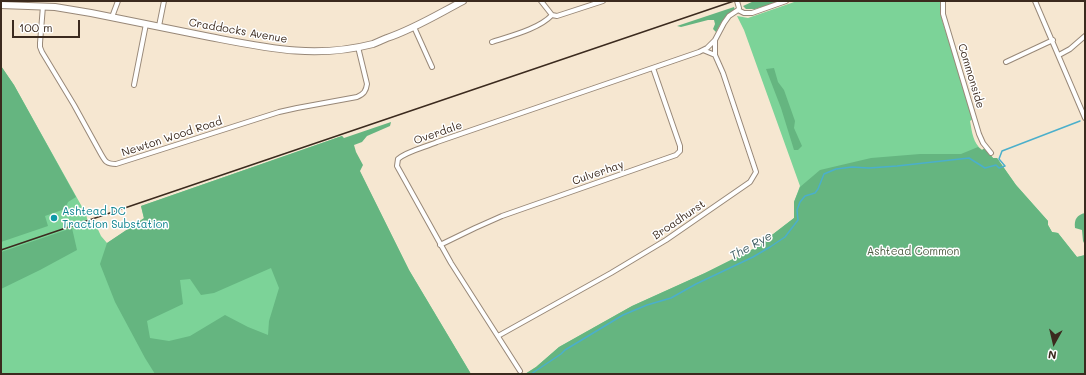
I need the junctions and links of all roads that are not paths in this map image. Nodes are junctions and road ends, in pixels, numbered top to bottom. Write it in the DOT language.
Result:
graph roads {
  1 [pos="118,1"];
  2 [pos="164,1"];
  3 [pos="463,1"];
  4 [pos="542,1"];
  5 [pos="603,1"];
  6 [pos="737,1"];
  7 [pos="786,1"];
  8 [pos="943,1"];
  9 [pos="1035,1"];
  10 [pos="1,5"];
  11 [pos="44,6"];
  12 [pos="738,10"];
  13 [pos="552,15"];
  14 [pos="112,17"];
  15 [pos="146,24"];
  16 [pos="159,26"];
  17 [pos="414,27"];
  18 [pos="1085,36"];
  19 [pos="715,40"];
  20 [pos="1053,40"];
  21 [pos="492,42"];
  22 [pos="358,46"];
  23 [pos="703,50"];
  24 [pos="715,55"];
  25 [pos="1059,55"];
  26 [pos="1006,62"];
  27 [pos="432,67"];
  28 [pos="653,68"];
  29 [pos="134,85"];
  30 [pos="1085,118"];
  31 [pos="991,153"];
  32 [pos="440,245"];
  33 [pos="498,336"];
  34 [pos="520,371"];
  1 -- 14 [label="street"];
  2 -- 16 [label="street"];
  3 -- 17 [label="street, Craddocks Avenue"];
  4 -- 13 [label="street"];
  5 -- 13 [label="street"];
  6 -- 12 [label="street"];
  7 -- 12 [label="street"];
  8 -- 31 [label="street, Commonside"];
  9 -- 20 [label="street"];
  10 -- 11 [label="street, Craddocks Avenue"];
  11 -- 14 [label="street, Craddocks Avenue"];
  11 -- 22 [label="street, Newton Wood Road"];
  12 -- 19 [label="street, Broadhurst"];
  13 -- 21 [label="street"];
  14 -- 15 [label="street, Craddocks Avenue"];
  15 -- 16 [label="street, Craddocks Avenue"];
  15 -- 29 [label="street"];
  16 -- 22 [label="street, Craddocks Avenue"];
  17 -- 22 [label="street, Craddocks Avenue"];
  17 -- 27 [label="street"];
  18 -- 25 [label="street"];
  19 -- 23 [label="street, Overdale"];
  19 -- 24 [label="street, Broadhurst"];
  20 -- 25 [label="street"];
  20 -- 26 [label="street"];
  23 -- 24 [label="street"];
  23 -- 28 [label="street, Overdale"];
  24 -- 33 [label="street, Broadhurst"];
  25 -- 30 [label="street"];
  28 -- 32 [label="street, Culverhay"];
  28 -- 32 [label="street, Overdale"];
  32 -- 33 [label="street, Overdale"];
  33 -- 34 [label="street, Overdale"];
}
